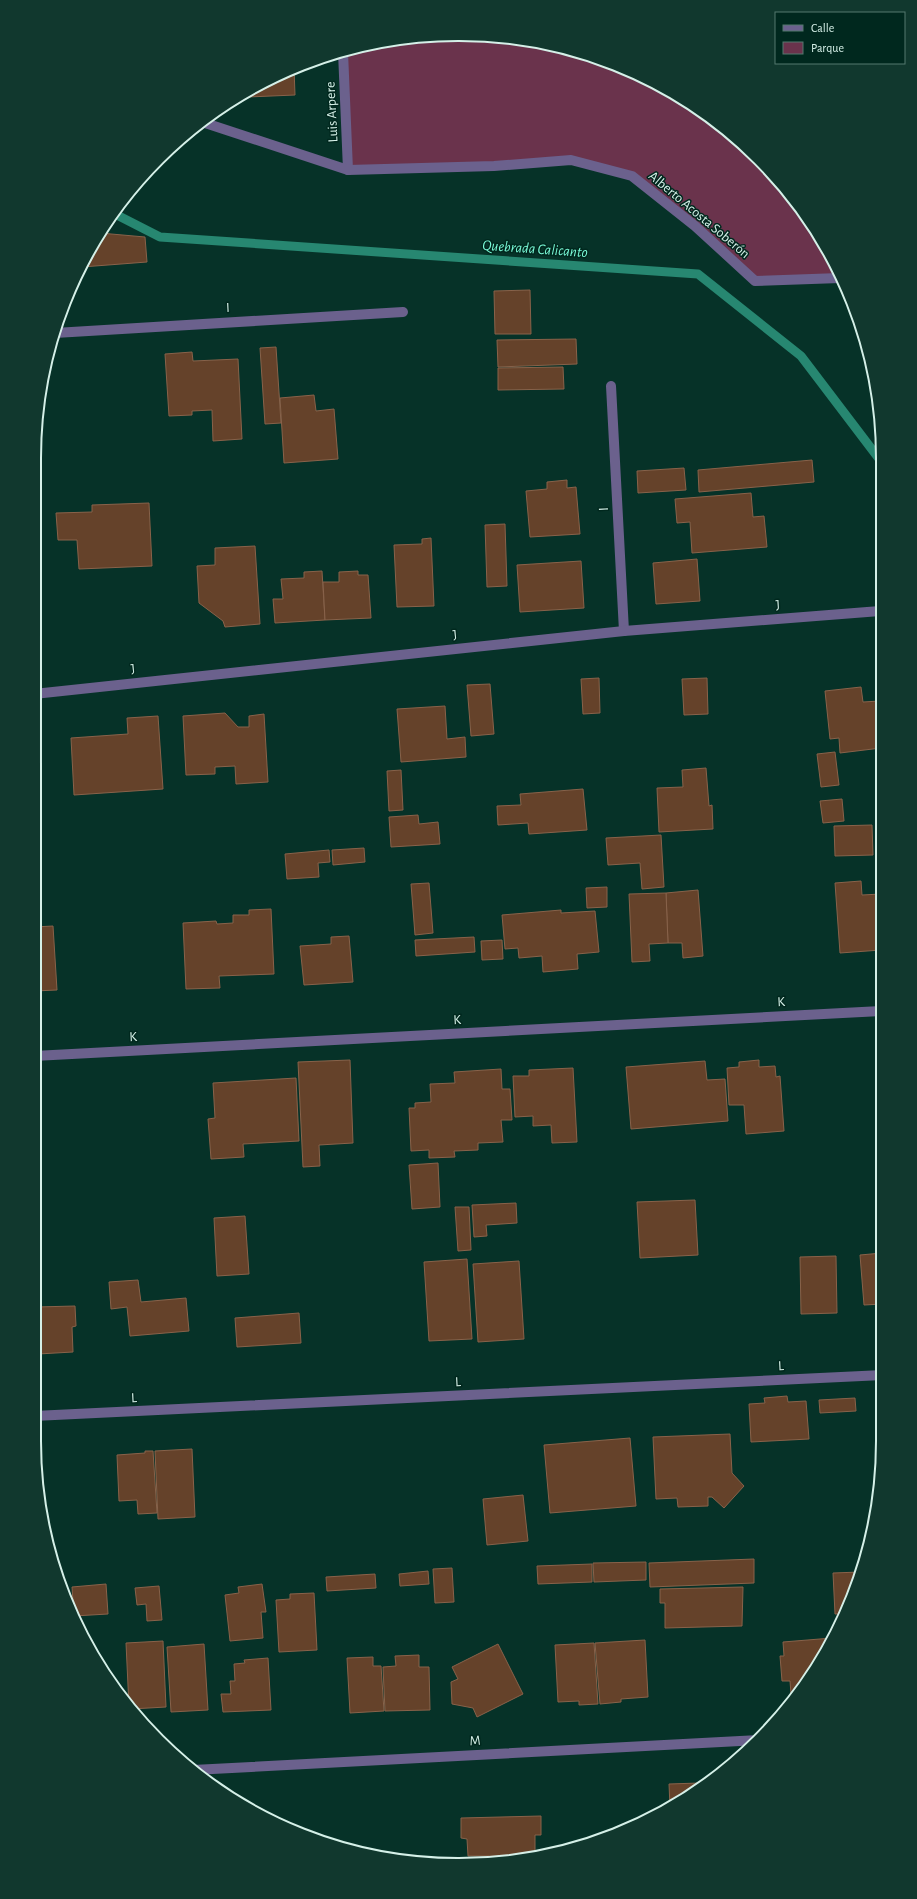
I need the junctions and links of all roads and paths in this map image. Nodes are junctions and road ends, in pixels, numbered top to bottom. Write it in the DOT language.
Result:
graph roads {
  1 [pos="343,57"];
  2 [pos="208,124"];
  3 [pos="348,170"];
  4 [pos="835,278"];
  5 [pos="403,312"];
  6 [pos="60,333"];
  7 [pos="612,386"];
  8 [pos="876,611"];
  9 [pos="624,631"];
  10 [pos="41,693"];
  11 [pos="876,1011"];
  12 [pos="41,1056"];
  13 [pos="876,1374"];
  14 [pos="41,1416"];
  15 [pos="749,1741"];
  16 [pos="201,1770"];
  1 -- 3 [label="street, Luis Arpere"];
  2 -- 3 [label="street, Alberto Acosta Soberón"];
  3 -- 4 [label="street, Alberto Acosta Soberón"];
  5 -- 6 [label="street, I"];
  7 -- 9 [label="street, I"];
  8 -- 9 [label="street, J"];
  9 -- 10 [label="street, J"];
  11 -- 12 [label="street, K"];
  13 -- 14 [label="street, L"];
  15 -- 16 [label="street, M"];
}
